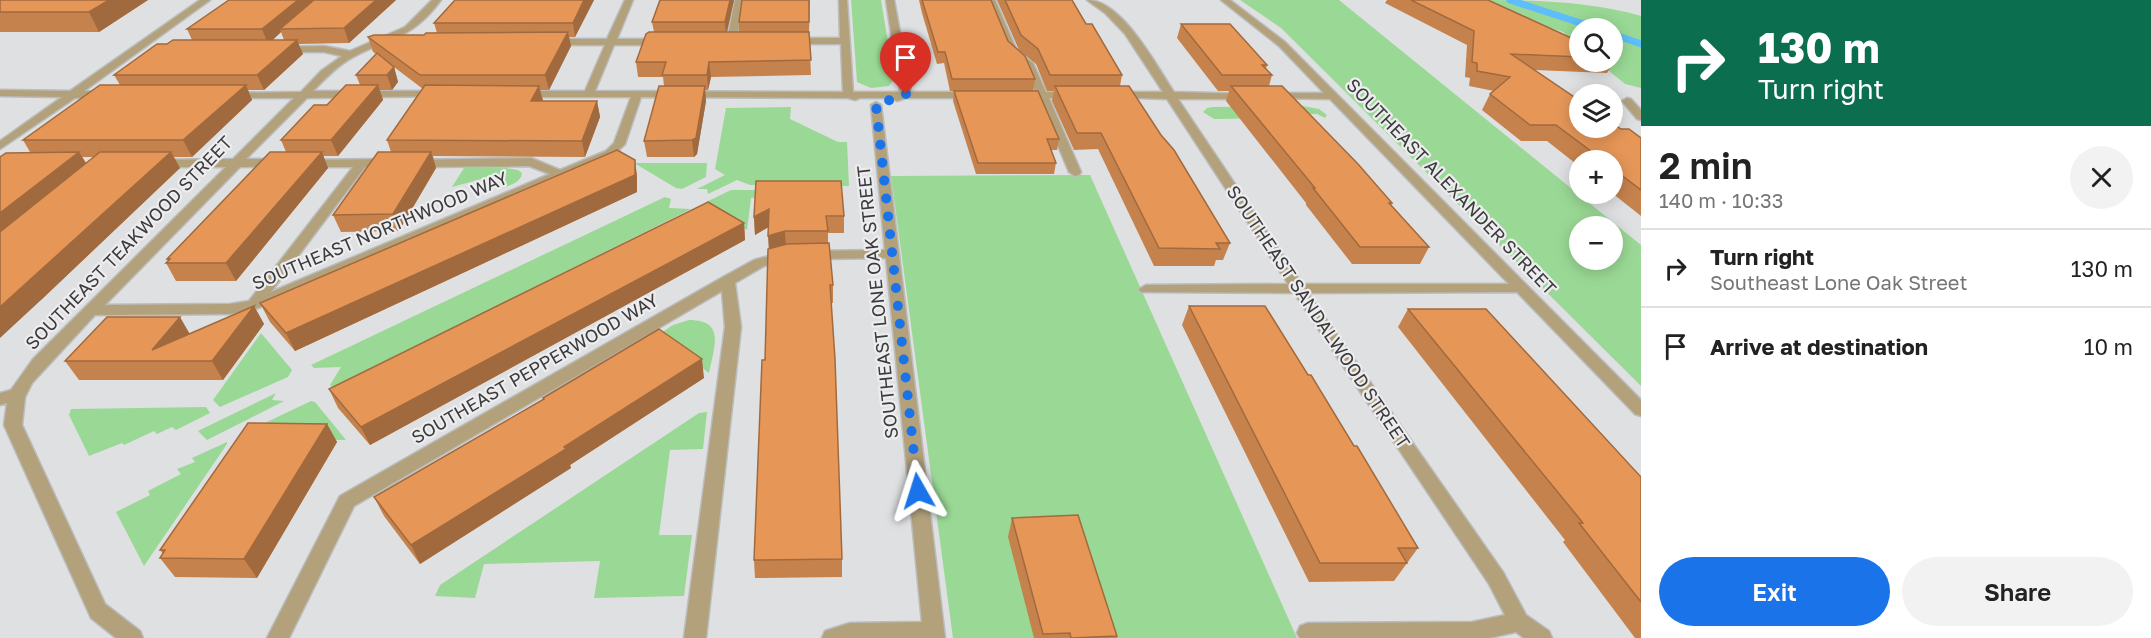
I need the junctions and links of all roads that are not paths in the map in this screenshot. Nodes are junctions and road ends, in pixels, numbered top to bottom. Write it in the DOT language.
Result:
graph roads {
  1 [pos="206,0"];
  2 [pos="437,0"];
  3 [pos="629,0"];
  4 [pos="739,0"];
  5 [pos="843,0"];
  6 [pos="890,0"];
  7 [pos="991,0"];
  8 [pos="1091,0"];
  9 [pos="1225,0"];
  10 [pos="721,41"];
  11 [pos="732,41"];
  12 [pos="743,41"];
  13 [pos="777,41"];
  14 [pos="845,41"];
  15 [pos="541,42"];
  16 [pos="612,42"];
  17 [pos="677,42"];
  18 [pos="275,45"];
  19 [pos="136,49"];
  20 [pos="157,49"];
  21 [pos="349,54"];
  22 [pos="0,93"];
  23 [pos="222,94"];
  24 [pos="304,94"];
  25 [pos="446,94"];
  26 [pos="505,94"];
  27 [pos="848,94"];
  28 [pos="906,94"];
  29 [pos="71,95"];
  30 [pos="116,95"];
  31 [pos="588,95"];
  32 [pos="637,95"];
  33 [pos="985,95"];
  34 [pos="1008,95"];
  35 [pos="1041,95"];
  36 [pos="1169,96"];
  37 [pos="1334,96"];
  38 [pos="1628,101"];
  39 [pos="876,105"];
  40 [pos="1641,117"];
  41 [pos="0,146"];
  42 [pos="151,163"];
  43 [pos="236,163"];
  44 [pos="362,163"];
  45 [pos="1075,172"];
  46 [pos="559,174"];
  47 [pos="893,254"];
  48 [pos="728,280"];
  49 [pos="1522,288"];
  50 [pos="1146,289"];
  51 [pos="1298,289"];
  52 [pos="253,305"];
  53 [pos="91,310"];
  54 [pos="8,397"];
  55 [pos="1641,410"];
  56 [pos="1519,622"];
  57 [pos="1308,633"];
  58 [pos="934,635"];
  59 [pos="126,636"];
  60 [pos="278,638"];
  61 [pos="695,638"];
  62 [pos="833,638"];
  63 [pos="1541,638"];
  1 -- 19 [label="street"];
  2 -- 21 [label="street, SOUTHEAST TEAKWOOD STREET"];
  3 -- 16 [label="street"];
  4 -- 11 [label="street"];
  5 -- 14 [label="street"];
  6 -- 28 [label="street"];
  7 -- 35 [label="street"];
  8 -- 36 [label="street, SOUTHEAST SANDALWOOD STREET"];
  9 -- 37 [label="street, SOUTHEAST ALEXANDER STREET"];
  10 -- 11 [label="street"];
  11 -- 12 [label="street"];
  13 -- 14 [label="street"];
  14 -- 27 [label="street"];
  15 -- 16 [label="street"];
  16 -- 17 [label="street"];
  16 -- 31 [label="street"];
  18 -- 21 [label="street"];
  19 -- 20 [label="street"];
  19 -- 29 [label="street"];
  21 -- 24 [label="street, SOUTHEAST TEAKWOOD STREET"];
  22 -- 29 [label="street"];
  23 -- 24 [label="street"];
  24 -- 25 [label="street"];
  24 -- 43 [label="street, SOUTHEAST TEAKWOOD STREET"];
  26 -- 31 [label="street"];
  27 -- 28 [label="street"];
  27 -- 32 [label="street"];
  27 -- 39 [label="street"];
  28 -- 33 [label="street"];
  28 -- 39 [label="street"];
  29 -- 30 [label="street"];
  29 -- 41 [label="street"];
  31 -- 32 [label="street"];
  32 -- 46 [label="street, SOUTHEAST NORTHWOOD WAY"];
  34 -- 35 [label="street"];
  35 -- 36 [label="street"];
  35 -- 45 [label="street"];
  36 -- 37 [label="street"];
  36 -- 51 [label="street, SOUTHEAST SANDALWOOD STREET"];
  37 -- 49 [label="street, SOUTHEAST ALEXANDER STREET"];
  38 -- 40 [label="street"];
  39 -- 47 [label="street, SOUTHEAST LONE OAK STREET"];
  42 -- 43 [label="street"];
  43 -- 44 [label="street"];
  43 -- 53 [label="street, SOUTHEAST TEAKWOOD STREET"];
  44 -- 46 [label="street"];
  44 -- 52 [label="street"];
  46 -- 52 [label="street, SOUTHEAST NORTHWOOD WAY"];
  47 -- 48 [label="street, SOUTHEAST PEPPERWOOD WAY"];
  47 -- 58 [label="street, SOUTHEAST LONE OAK STREET"];
  48 -- 60 [label="street, SOUTHEAST PEPPERWOOD WAY"];
  48 -- 61 [label="street"];
  49 -- 51 [label="street"];
  49 -- 55 [label="street, SOUTHEAST ALEXANDER STREET"];
  50 -- 51 [label="street"];
  51 -- 56 [label="street, SOUTHEAST SANDALWOOD STREET"];
  52 -- 53 [label="street, SOUTHEAST NORTHWOOD WAY"];
  53 -- 54 [label="street, SOUTHEAST TEAKWOOD STREET"];
  54 -- 59 [label="street, SOUTHEAST TEAKWOOD STREET"];
  56 -- 57 [label="street"];
  56 -- 63 [label="street, SOUTHEAST SANDALWOOD STREET"];
  58 -- 62 [label="street"];
}
